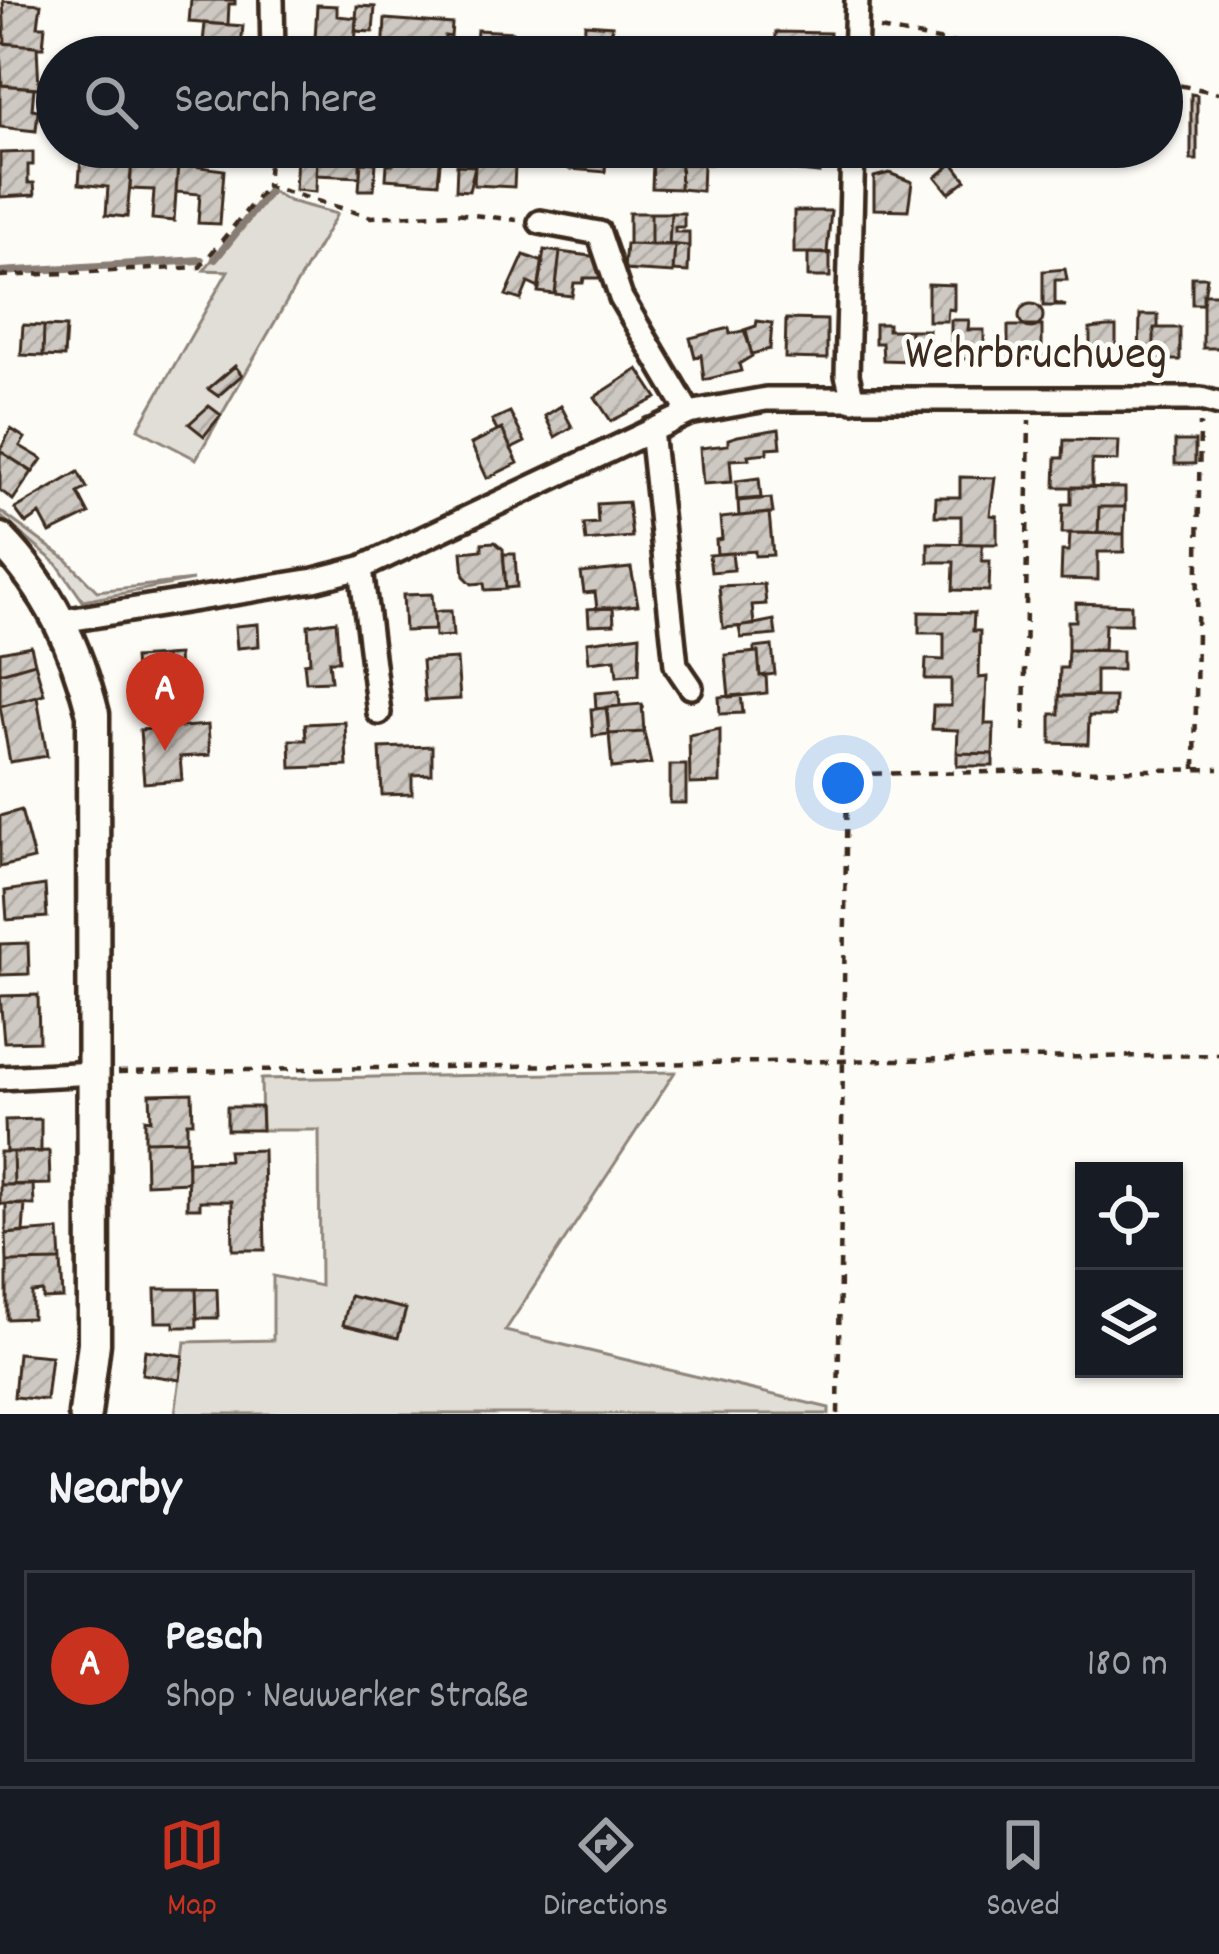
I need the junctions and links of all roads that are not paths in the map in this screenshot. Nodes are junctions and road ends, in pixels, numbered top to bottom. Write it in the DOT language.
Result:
graph roads {
  1 [pos="272,0"];
  2 [pos="857,0"];
  3 [pos="273,36"];
  4 [pos="856,36"];
  5 [pos="853,168"];
  6 [pos="540,222"];
  7 [pos="853,400"];
  8 [pos="1210,401"];
  9 [pos="689,413"];
  10 [pos="651,430"];
  11 [pos="0,539"];
  12 [pos="361,568"];
  13 [pos="62,621"];
  14 [pos="691,687"];
  15 [pos="379,713"];
  16 [pos="94,1073"];
  17 [pos="0,1078"];
  18 [pos="85,1414"];
  1 -- 3 [label="street"];
  2 -- 4 [label="street"];
  5 -- 7 [label="street, Wehrbruchweg"];
  6 -- 9 [label="street"];
  7 -- 8 [label="street, Wehrbruchweg"];
  7 -- 9 [label="street, Wehrbruchweg"];
  9 -- 10 [label="street, Wehrbruchweg"];
  10 -- 12 [label="street, Wehrbruchweg"];
  10 -- 14 [label="street"];
  11 -- 13 [label="street"];
  12 -- 13 [label="street, Wehrbruchweg"];
  12 -- 15 [label="street"];
  13 -- 16 [label="street"];
  16 -- 17 [label="street"];
  16 -- 18 [label="street"];
}
